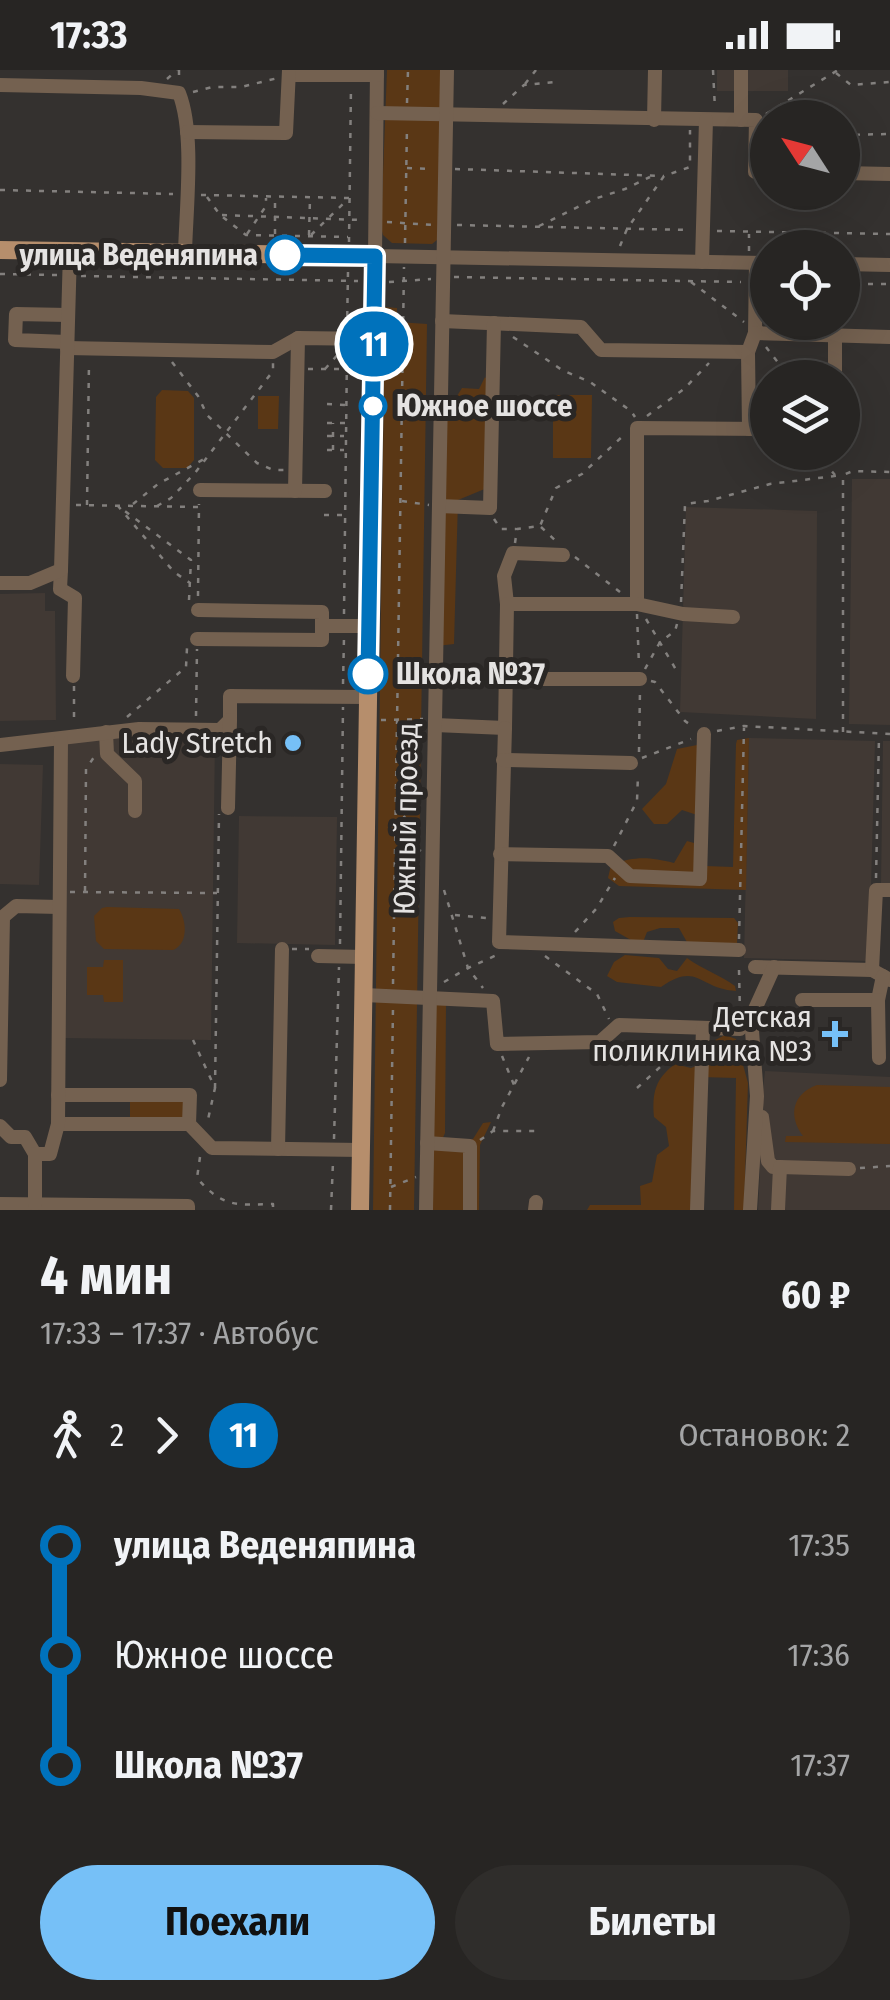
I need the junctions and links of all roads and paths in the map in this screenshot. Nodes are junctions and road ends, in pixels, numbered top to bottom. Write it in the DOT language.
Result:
graph roads {
  1 [pos="408,70"];
  2 [pos="448,70"];
  3 [pos="536,70"];
  4 [pos="655,70"];
  5 [pos="714,70"];
  6 [pos="741,70"];
  7 [pos="828,70"];
  8 [pos="837,71"];
  9 [pos="289,72"];
  10 [pos="332,73"];
  11 [pos="377,73"];
  12 [pos="352,75"];
  13 [pos="824,78"];
  14 [pos="554,82"];
  15 [pos="890,82"];
  16 [pos="0,85"];
  17 [pos="524,86"];
  18 [pos="179,93"];
  19 [pos="377,113"];
  20 [pos="407,113"];
  21 [pos="447,114"];
  22 [pos="502,115"];
  23 [pos="654,120"];
  24 [pos="704,120"];
  25 [pos="748,120"];
  26 [pos="188,132"];
  27 [pos="890,134"];
  28 [pos="750,135"];
  29 [pos="860,135"];
  30 [pos="406,168"];
  31 [pos="447,169"];
  32 [pos="860,174"];
  33 [pos="890,174"];
  34 [pos="652,176"];
  35 [pos="664,176"];
  36 [pos="0,190"];
  37 [pos="186,194"];
  38 [pos="205,195"];
  39 [pos="266,196"];
  40 [pos="276,196"];
  41 [pos="310,197"];
  42 [pos="350,198"];
  43 [pos="266,206"];
  44 [pos="220,215"];
  45 [pos="259,216"];
  46 [pos="275,217"];
  47 [pos="310,218"];
  48 [pos="328,219"];
  49 [pos="350,220"];
  50 [pos="361,220"];
  51 [pos="382,222"];
  52 [pos="404,223"];
  53 [pos="445,225"];
  54 [pos="538,227"];
  55 [pos="628,229"];
  56 [pos="704,230"];
  57 [pos="890,234"];
  58 [pos="246,235"];
  59 [pos="274,236"];
  60 [pos="310,236"];
  61 [pos="349,237"];
  62 [pos="349,244"];
  63 [pos="404,244"];
  64 [pos="0,250"];
  65 [pos="70,252"];
  66 [pos="185,254"];
  67 [pos="375,256"];
  68 [pos="445,257"];
  69 [pos="614,260"];
  70 [pos="702,262"];
  71 [pos="750,263"];
  72 [pos="860,264"];
  73 [pos="890,265"];
  74 [pos="404,266"];
  75 [pos="348,267"];
  76 [pos="0,274"];
  77 [pos="69,276"];
  78 [pos="444,277"];
  79 [pos="606,280"];
  80 [pos="348,281"];
  81 [pos="362,281"];
  82 [pos="690,281"];
  83 [pos="386,282"];
  84 [pos="404,282"];
  85 [pos="750,282"];
  86 [pos="860,284"];
  87 [pos="890,284"];
  88 [pos="68,315"];
  89 [pos="442,321"];
  90 [pos="494,323"];
  91 [pos="750,328"];
  92 [pos="860,337"];
  93 [pos="298,338"];
  94 [pos="890,338"];
  95 [pos="347,339"];
  96 [pos="374,339"];
  97 [pos="752,340"];
  98 [pos="761,340"];
  99 [pos="67,345"];
  100 [pos="89,348"];
  101 [pos="163,350"];
  102 [pos="720,351"];
  103 [pos="273,352"];
  104 [pos="748,352"];
  105 [pos="776,360"];
  106 [pos="297,369"];
  107 [pos="325,369"];
  108 [pos="347,369"];
  109 [pos="327,404"];
  110 [pos="346,404"];
  111 [pos="346,423"];
  112 [pos="749,429"];
  113 [pos="226,432"];
  114 [pos="624,435"];
  115 [pos="327,436"];
  116 [pos="333,436"];
  117 [pos="346,436"];
  118 [pos="346,450"];
  119 [pos="207,457"];
  120 [pos="273,470"];
  121 [pos="831,470"];
  122 [pos="890,472"];
  123 [pos="843,475"];
  124 [pos="836,476"];
  125 [pos="200,490"];
  126 [pos="295,491"];
  127 [pos="325,491"];
  128 [pos="400,500"];
  129 [pos="62,505"];
  130 [pos="87,505"];
  131 [pos="118,506"];
  132 [pos="129,506"];
  133 [pos="157,506"];
  134 [pos="200,506"];
  135 [pos="439,506"];
  136 [pos="484,508"];
  137 [pos="324,515"];
  138 [pos="345,515"];
  139 [pos="540,526"];
  140 [pos="518,529"];
  141 [pos="513,553"];
  142 [pos="567,553"];
  143 [pos="61,570"];
  144 [pos="0,583"];
  145 [pos="190,583"];
  146 [pos="507,604"];
  147 [pos="637,604"];
  148 [pos="193,605"];
  149 [pos="681,614"];
  150 [pos="733,617"];
  151 [pos="322,626"];
  152 [pos="344,626"];
  153 [pos="368,626"];
  154 [pos="660,642"];
  155 [pos="192,644"];
  156 [pos="678,674"];
  157 [pos="74,676"];
  158 [pos="436,676"];
  159 [pos="640,678"];
  160 [pos="506,679"];
  161 [pos="343,697"];
  162 [pos="368,697"];
  163 [pos="230,720"];
  164 [pos="342,720"];
  165 [pos="368,720"];
  166 [pos="397,720"];
  167 [pos="435,722"];
  168 [pos="744,726"];
  169 [pos="505,728"];
  170 [pos="842,732"];
  171 [pos="704,734"];
  172 [pos="880,734"];
  173 [pos="890,734"];
  174 [pos="108,736"];
  175 [pos="68,737"];
  176 [pos="0,745"];
  177 [pos="503,760"];
  178 [pos="635,761"];
  179 [pos="224,805"];
  180 [pos="135,812"];
  181 [pos="500,854"];
  182 [pos="608,856"];
  183 [pos="621,868"];
  184 [pos="883,890"];
  185 [pos="85,892"];
  186 [pos="218,893"];
  187 [pos="61,900"];
  188 [pos="453,914"];
  189 [pos="500,919"];
  190 [pos="521,943"];
  191 [pos="564,944"];
  192 [pos="282,948"];
  193 [pos="739,950"];
  194 [pos="318,956"];
  195 [pos="340,956"];
  196 [pos="364,957"];
  197 [pos="755,967"];
  198 [pos="774,968"];
  199 [pos="881,976"];
  200 [pos="364,995"];
  201 [pos="430,995"];
  202 [pos="393,996"];
  203 [pos="802,1000"];
  204 [pos="878,1000"];
  205 [pos="704,1028"];
  206 [pos="614,1029"];
  207 [pos="740,1029"];
  208 [pos="193,1040"];
  209 [pos="536,1043"];
  210 [pos="496,1044"];
  211 [pos="878,1058"];
  212 [pos="0,1080"];
  213 [pos="515,1086"];
  214 [pos="215,1088"];
  215 [pos="637,1088"];
  216 [pos="58,1095"];
  217 [pos="757,1096"];
  218 [pos="58,1124"];
  219 [pos="190,1124"];
  220 [pos="0,1126"];
  221 [pos="535,1131"];
  222 [pos="493,1132"];
  223 [pos="203,1139"];
  224 [pos="428,1144"];
  225 [pos="470,1146"];
  226 [pos="278,1149"];
  227 [pos="333,1150"];
  228 [pos="361,1150"];
  229 [pos="34,1154"];
  230 [pos="890,1166"];
  231 [pos="780,1167"];
  232 [pos="849,1169"];
  233 [pos="427,1173"];
  234 [pos="390,1188"];
  235 [pos="0,1204"];
  236 [pos="35,1204"];
  237 [pos="188,1210"];
  238 [pos="273,1210"];
  239 [pos="332,1210"];
  240 [pos="360,1210"];
  241 [pos="390,1210"];
  242 [pos="426,1210"];
  243 [pos="470,1210"];
  244 [pos="697,1210"];
  245 [pos="750,1210"];
  246 [pos="778,1210"];
  1 -- 20 [label="path"];
  2 -- 21 [label="street, Южный проезд"];
  3 -- 17 [label="path"];
  4 -- 23 [label="street"];
  5 -- 24 [label="path"];
  6 -- 25 [label="street"];
  7 -- 13 [label="path"];
  8 -- 13 [label="path"];
  8 -- 15 [label="path"];
  9 -- 10 [label="street"];
  9 -- 18 [label="path"];
  9 -- 26 [label="street"];
  10 -- 12 [label="street"];
  11 -- 12 [label="street"];
  11 -- 19 [label="street"];
  12 -- 42 [label="path"];
  13 -- 25 [label="path"];
  14 -- 17 [label="path"];
  16 -- 18 [label="street"];
  17 -- 22 [label="path"];
  18 -- 26 [label="street"];
  19 -- 20 [label="street"];
  19 -- 67 [label="street"];
  20 -- 21 [label="street"];
  20 -- 30 [label="path"];
  21 -- 22 [label="street"];
  21 -- 31 [label="street, Южный проезд"];
  22 -- 23 [label="street"];
  23 -- 24 [label="street"];
  24 -- 25 [label="street"];
  24 -- 35 [label="path"];
  24 -- 56 [label="street"];
  25 -- 28 [label="street"];
  26 -- 37 [label="street"];
  27 -- 29 [label="path"];
  30 -- 31 [label="path"];
  30 -- 52 [label="path"];
  31 -- 34 [label="path"];
  31 -- 53 [label="street, Южный проезд"];
  32 -- 33 [label="street"];
  34 -- 35 [label="path"];
  34 -- 54 [label="path"];
  35 -- 55 [label="path"];
  36 -- 37 [label="path"];
  37 -- 38 [label="path"];
  37 -- 66 [label="street"];
  38 -- 39 [label="path"];
  38 -- 44 [label="path"];
  39 -- 40 [label="path"];
  39 -- 43 [label="path"];
  40 -- 41 [label="path"];
  40 -- 46 [label="path"];
  41 -- 42 [label="path"];
  41 -- 47 [label="path"];
  42 -- 48 [label="path"];
  42 -- 49 [label="path"];
  43 -- 45 [label="path"];
  43 -- 46 [label="path"];
  44 -- 45 [label="path"];
  44 -- 58 [label="path"];
  45 -- 46 [label="path"];
  45 -- 58 [label="path"];
  46 -- 47 [label="path"];
  46 -- 59 [label="path"];
  47 -- 48 [label="path"];
  47 -- 60 [label="path"];
  48 -- 49 [label="path"];
  48 -- 60 [label="path"];
  49 -- 50 [label="path"];
  49 -- 61 [label="path"];
  51 -- 52 [label="path"];
  52 -- 53 [label="path"];
  52 -- 63 [label="path"];
  53 -- 54 [label="path"];
  53 -- 68 [label="street, Южный проезд"];
  54 -- 55 [label="path"];
  55 -- 56 [label="path"];
  55 -- 69 [label="path"];
  56 -- 57 [label="path"];
  56 -- 70 [label="street"];
  58 -- 59 [label="path"];
  59 -- 60 [label="path"];
  60 -- 61 [label="path"];
  61 -- 62 [label="path"];
  64 -- 65 [label="main road"];
  65 -- 66 [label="main road"];
  65 -- 77 [label="street"];
  66 -- 67 [label="main road"];
  67 -- 68 [label="street"];
  67 -- 96 [label="main road"];
  68 -- 69 [label="street"];
  68 -- 78 [label="street, Южный проезд"];
  69 -- 70 [label="street"];
  69 -- 79 [label="path"];
  70 -- 71 [label="street"];
  72 -- 73 [label="street"];
  74 -- 84 [label="path"];
  75 -- 80 [label="path"];
  76 -- 77 [label="path"];
  77 -- 80 [label="path"];
  77 -- 88 [label="street"];
  78 -- 79 [label="path"];
  78 -- 84 [label="path"];
  78 -- 89 [label="street, Южный проезд"];
  79 -- 82 [label="path"];
  80 -- 81 [label="path"];
  80 -- 95 [label="path"];
  82 -- 85 [label="path"];
  82 -- 91 [label="path"];
  83 -- 84 [label="path"];
  84 -- 128 [label="path"];
  86 -- 87 [label="path"];
  88 -- 99 [label="street"];
  88 -- 99 [label="street"];
  89 -- 90 [label="street"];
  89 -- 135 [label="street, Южный проезд"];
  90 -- 102 [label="street"];
  90 -- 102 [label="path"];
  90 -- 136 [label="street"];
  92 -- 94 [label="street"];
  93 -- 95 [label="street"];
  93 -- 103 [label="street"];
  93 -- 106 [label="street"];
  95 -- 96 [label="street"];
  96 -- 153 [label="main road"];
  97 -- 104 [label="street"];
  98 -- 105 [label="path"];
  99 -- 100 [label="street"];
  99 -- 129 [label="street"];
  100 -- 101 [label="street"];
  100 -- 130 [label="path"];
  101 -- 103 [label="street"];
  101 -- 113 [label="path"];
  102 -- 104 [label="street"];
  103 -- 113 [label="path"];
  104 -- 112 [label="street"];
  106 -- 107 [label="path"];
  106 -- 126 [label="street"];
  107 -- 108 [label="path"];
  107 -- 108 [label="path"];
  108 -- 110 [label="path"];
  109 -- 110 [label="path"];
  110 -- 111 [label="path"];
  111 -- 116 [label="path"];
  111 -- 117 [label="path"];
  112 -- 147 [label="street"];
  113 -- 119 [label="path"];
  113 -- 120 [label="path"];
  114 -- 139 [label="path"];
  115 -- 116 [label="path"];
  116 -- 117 [label="path"];
  116 -- 118 [label="path"];
  117 -- 118 [label="path"];
  118 -- 138 [label="path"];
  119 -- 132 [label="path"];
  119 -- 133 [label="path"];
  121 -- 124 [label="path"];
  122 -- 123 [label="path"];
  123 -- 124 [label="path"];
  123 -- 170 [label="path"];
  124 -- 149 [label="path"];
  125 -- 126 [label="street"];
  126 -- 127 [label="street"];
  128 -- 135 [label="path"];
  128 -- 166 [label="path"];
  129 -- 130 [label="path"];
  129 -- 143 [label="street"];
  130 -- 131 [label="path"];
  131 -- 132 [label="path"];
  131 -- 145 [label="path"];
  131 -- 145 [label="path"];
  132 -- 133 [label="path"];
  133 -- 134 [label="path"];
  135 -- 136 [label="street"];
  135 -- 158 [label="street, Южный проезд"];
  136 -- 140 [label="path"];
  137 -- 138 [label="path"];
  138 -- 152 [label="path"];
  139 -- 140 [label="path"];
  139 -- 142 [label="path"];
  140 -- 141 [label="path"];
  141 -- 142 [label="street"];
  141 -- 146 [label="street"];
  142 -- 147 [label="path"];
  143 -- 144 [label="street"];
  143 -- 157 [label="street"];
  145 -- 148 [label="path"];
  146 -- 147 [label="street"];
  146 -- 160 [label="street"];
  147 -- 149 [label="street"];
  147 -- 154 [label="path"];
  147 -- 159 [label="path"];
  148 -- 151 [label="street"];
  149 -- 150 [label="street"];
  149 -- 154 [label="path"];
  151 -- 152 [label="street"];
  151 -- 155 [label="street"];
  152 -- 153 [label="street"];
  152 -- 161 [label="path"];
  153 -- 162 [label="main road"];
  154 -- 156 [label="path"];
  154 -- 159 [label="path"];
  155 -- 174 [label="path"];
  157 -- 175 [label="path"];
  158 -- 160 [label="street"];
  158 -- 167 [label="street, Южный проезд"];
  159 -- 160 [label="street"];
  159 -- 171 [label="path"];
  159 -- 178 [label="path"];
  160 -- 169 [label="street"];
  161 -- 162 [label="street"];
  161 -- 163 [label="street"];
  161 -- 164 [label="path"];
  162 -- 165 [label="main road"];
  163 -- 174 [label="street"];
  163 -- 179 [label="street"];
  164 -- 165 [label="path"];
  164 -- 195 [label="path"];
  165 -- 166 [label="path"];
  165 -- 196 [label="main road"];
  166 -- 167 [label="path"];
  166 -- 202 [label="path"];
  167 -- 169 [label="street"];
  167 -- 201 [label="street, Южный проезд"];
  168 -- 170 [label="path"];
  168 -- 171 [label="path"];
  168 -- 193 [label="path"];
  169 -- 177 [label="street"];
  170 -- 172 [label="path"];
  171 -- 178 [label="path"];
  171 -- 183 [label="street"];
  172 -- 173 [label="path"];
  172 -- 184 [label="path"];
  174 -- 175 [label="street"];
  174 -- 180 [label="street"];
  174 -- 185 [label="path"];
  175 -- 176 [label="street"];
  175 -- 187 [label="street"];
  177 -- 178 [label="street"];
  177 -- 181 [label="street"];
  178 -- 182 [label="path"];
  179 -- 186 [label="path"];
  181 -- 182 [label="street"];
  181 -- 189 [label="street"];
  182 -- 183 [label="street"];
  183 -- 191 [label="path"];
  184 -- 199 [label="street"];
  185 -- 186 [label="path"];
  185 -- 187 [label="path"];
  186 -- 214 [label="path"];
  187 -- 212 [label="street"];
  187 -- 216 [label="street"];
  188 -- 189 [label="path"];
  189 -- 190 [label="street"];
  190 -- 191 [label="street"];
  190 -- 201 [label="path"];
  190 -- 206 [label="path"];
  191 -- 193 [label="street"];
  192 -- 194 [label="path"];
  192 -- 226 [label="street"];
  193 -- 197 [label="path"];
  194 -- 195 [label="street"];
  195 -- 196 [label="street"];
  195 -- 227 [label="path"];
  196 -- 200 [label="main road"];
  197 -- 198 [label="street"];
  198 -- 199 [label="street"];
  198 -- 217 [label="street"];
  199 -- 204 [label="street"];
  200 -- 202 [label="street"];
  200 -- 228 [label="main road"];
  201 -- 202 [label="street"];
  201 -- 210 [label="street"];
  201 -- 224 [label="street, Южный проезд"];
  202 -- 234 [label="path"];
  203 -- 204 [label="street"];
  204 -- 211 [label="street"];
  205 -- 206 [label="street"];
  205 -- 207 [label="street"];
  205 -- 215 [label="path"];
  205 -- 244 [label="street"];
  206 -- 209 [label="street"];
  208 -- 214 [label="path"];
  209 -- 210 [label="street"];
  209 -- 213 [label="path"];
  210 -- 213 [label="path"];
  213 -- 222 [label="path"];
  214 -- 223 [label="path"];
  216 -- 218 [label="street"];
  216 -- 219 [label="street"];
  217 -- 231 [label="street"];
  217 -- 245 [label="street"];
  218 -- 219 [label="street"];
  218 -- 229 [label="street"];
  219 -- 223 [label="street"];
  220 -- 229 [label="street"];
  221 -- 222 [label="path"];
  222 -- 225 [label="path"];
  223 -- 226 [label="street"];
  223 -- 238 [label="path"];
  224 -- 225 [label="street"];
  224 -- 233 [label="street, Южный проезд"];
  225 -- 243 [label="street"];
  226 -- 227 [label="street"];
  227 -- 228 [label="street"];
  227 -- 239 [label="path"];
  228 -- 240 [label="main road"];
  229 -- 236 [label="street"];
  230 -- 232 [label="path"];
  231 -- 232 [label="street"];
  231 -- 246 [label="street"];
  233 -- 234 [label="path"];
  233 -- 242 [label="street, Южный проезд"];
  234 -- 241 [label="path"];
  235 -- 236 [label="street"];
  236 -- 237 [label="street"];
}
